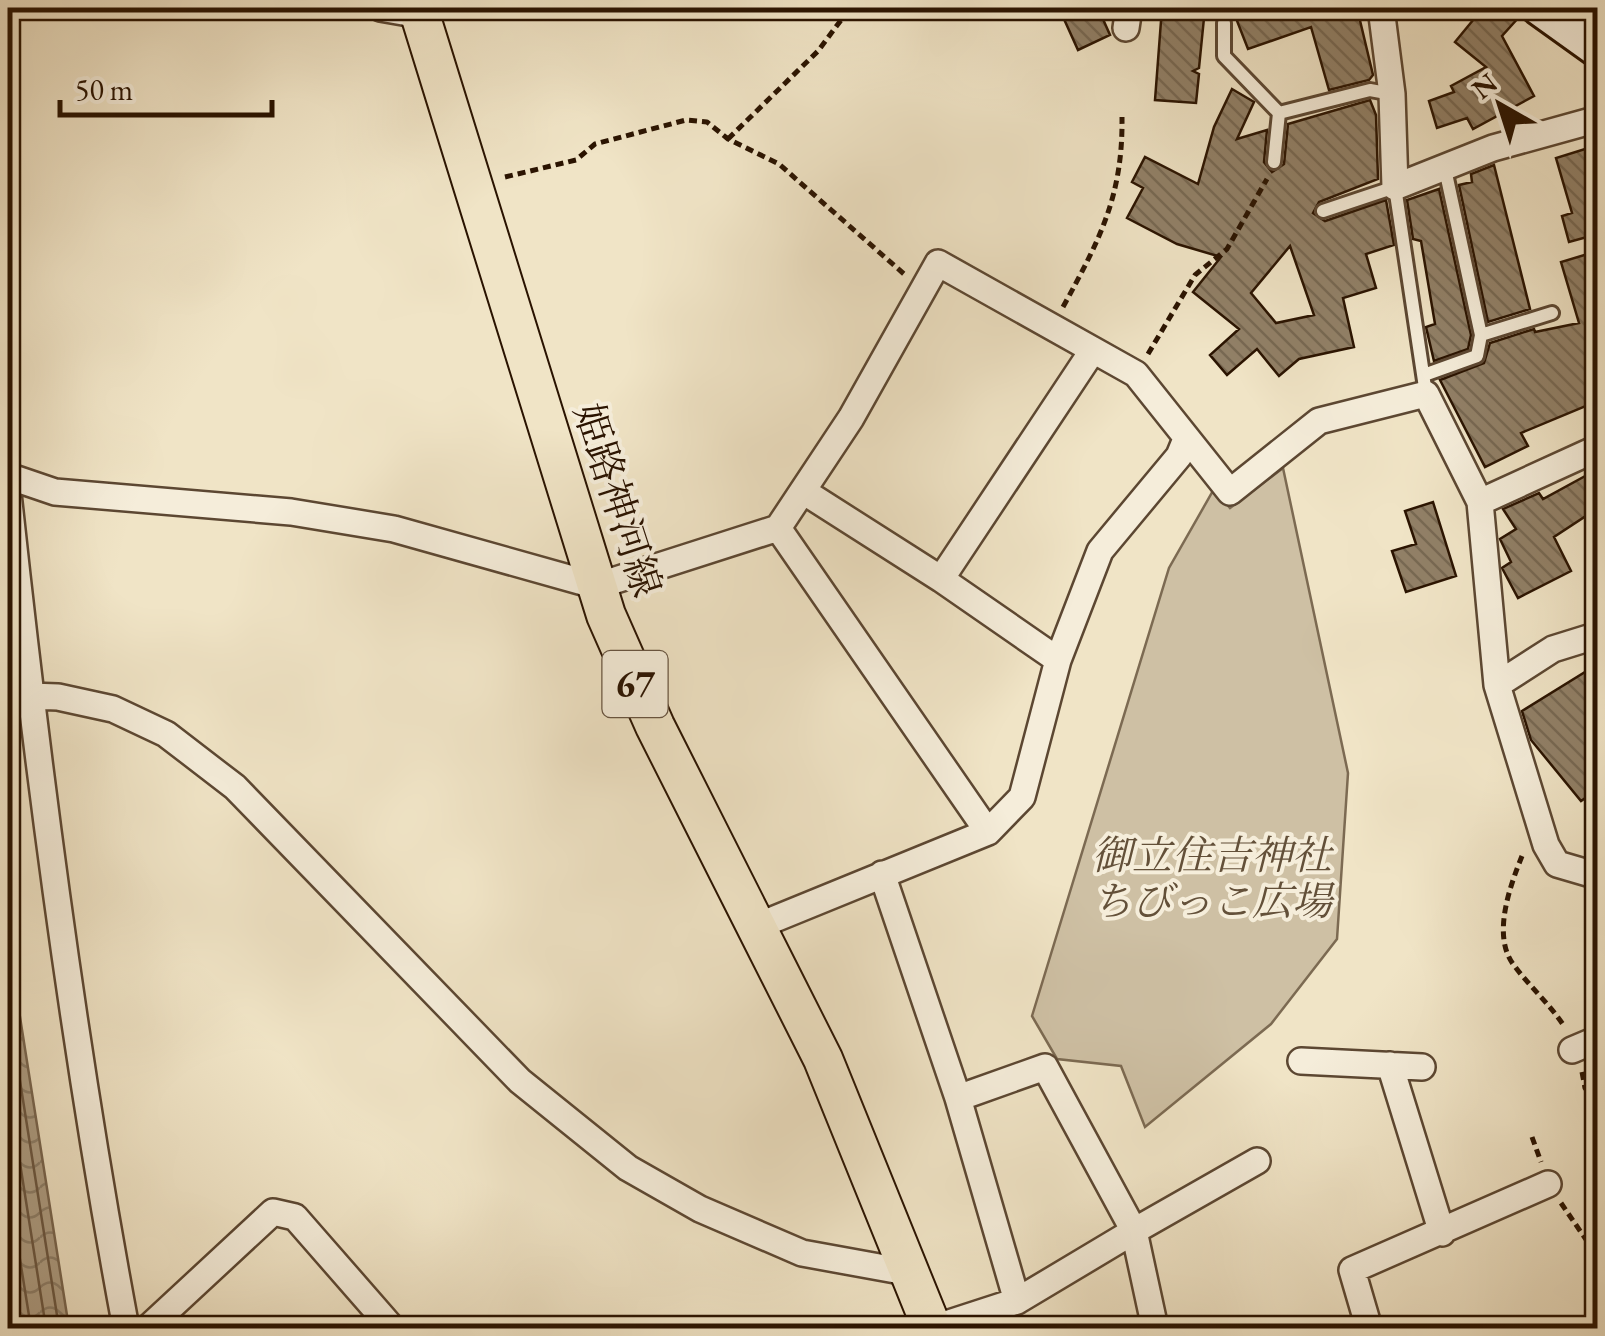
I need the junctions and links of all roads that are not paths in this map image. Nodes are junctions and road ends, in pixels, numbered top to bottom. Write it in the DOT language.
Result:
graph roads {
  1 [pos="380,8"];
  2 [pos="1381,8"];
  3 [pos="1538,8"];
  4 [pos="419,11"];
  5 [pos="1224,23"];
  6 [pos="1598,51"];
  7 [pos="1392,94"];
  8 [pos="1279,114"];
  9 [pos="1596,126"];
  10 [pos="1274,162"];
  11 [pos="1444,169"];
  12 [pos="1395,187"];
  13 [pos="1323,211"];
  14 [pos="1552,313"];
  15 [pos="1482,335"];
  16 [pos="1094,350"];
  17 [pos="1425,385"];
  18 [pos="1186,440"];
  19 [pos="1598,448"];
  20 [pos="8,476"];
  21 [pos="803,490"];
  22 [pos="8,494"];
  23 [pos="1480,502"];
  24 [pos="778,528"];
  25 [pos="941,579"];
  26 [pos="597,586"];
  27 [pos="1598,636"];
  28 [pos="1058,660"];
  29 [pos="1497,685"];
  30 [pos="30,696"];
  31 [pos="988,832"];
  32 [pos="882,874"];
  33 [pos="1598,876"];
  34 [pos="755,927"];
  35 [pos="1302,1061"];
  36 [pos="1390,1065"];
  37 [pos="1422,1066"];
  38 [pos="958,1098"];
  39 [pos="1258,1161"];
  40 [pos="1548,1184"];
  41 [pos="1134,1231"];
  42 [pos="1442,1232"];
  43 [pos="912,1274"];
  44 [pos="1017,1300"];
  45 [pos="126,1328"];
  46 [pos="148,1328"];
  47 [pos="392,1328"];
  48 [pos="933,1328"];
  49 [pos="1155,1328"];
  50 [pos="1369,1328"];
  1 -- 4 [label="street"];
  2 -- 7 [label="street"];
  3 -- 6 [label="main road"];
  4 -- 26 [label="main road, 姫路神河線 / 67"];
  5 -- 8 [label="lane"];
  7 -- 8 [label="lane"];
  7 -- 12 [label="street"];
  8 -- 10 [label="lane"];
  9 -- 11 [label="street"];
  11 -- 12 [label="street"];
  11 -- 15 [label="lane"];
  12 -- 13 [label="lane"];
  12 -- 17 [label="lane"];
  14 -- 15 [label="lane"];
  15 -- 17 [label="lane"];
  16 -- 18 [label="street"];
  16 -- 21 [label="street"];
  16 -- 25 [label="street"];
  17 -- 18 [label="street"];
  17 -- 23 [label="street"];
  18 -- 28 [label="street"];
  19 -- 23 [label="street"];
  20 -- 26 [label="street"];
  21 -- 24 [label="street"];
  21 -- 25 [label="street"];
  22 -- 30 [label="street"];
  23 -- 29 [label="street"];
  24 -- 26 [label="street"];
  24 -- 31 [label="street"];
  25 -- 28 [label="street"];
  26 -- 34 [label="main road, 姫路神河線 / 67"];
  27 -- 29 [label="street"];
  28 -- 31 [label="street"];
  29 -- 33 [label="street"];
  30 -- 43 [label="street"];
  30 -- 45 [label="street"];
  31 -- 32 [label="street"];
  32 -- 34 [label="street"];
  32 -- 38 [label="street"];
  34 -- 43 [label="main road, 姫路神河線 / 67"];
  35 -- 36 [label="street"];
  36 -- 37 [label="street"];
  36 -- 42 [label="street"];
  38 -- 41 [label="street"];
  38 -- 44 [label="street"];
  39 -- 41 [label="street"];
  40 -- 42 [label="street"];
  41 -- 44 [label="street"];
  41 -- 49 [label="street"];
  42 -- 50 [label="street"];
  43 -- 48 [label="main road, 姫路神河線 / 67"];
  44 -- 48 [label="street"];
  46 -- 47 [label="street"];
}
